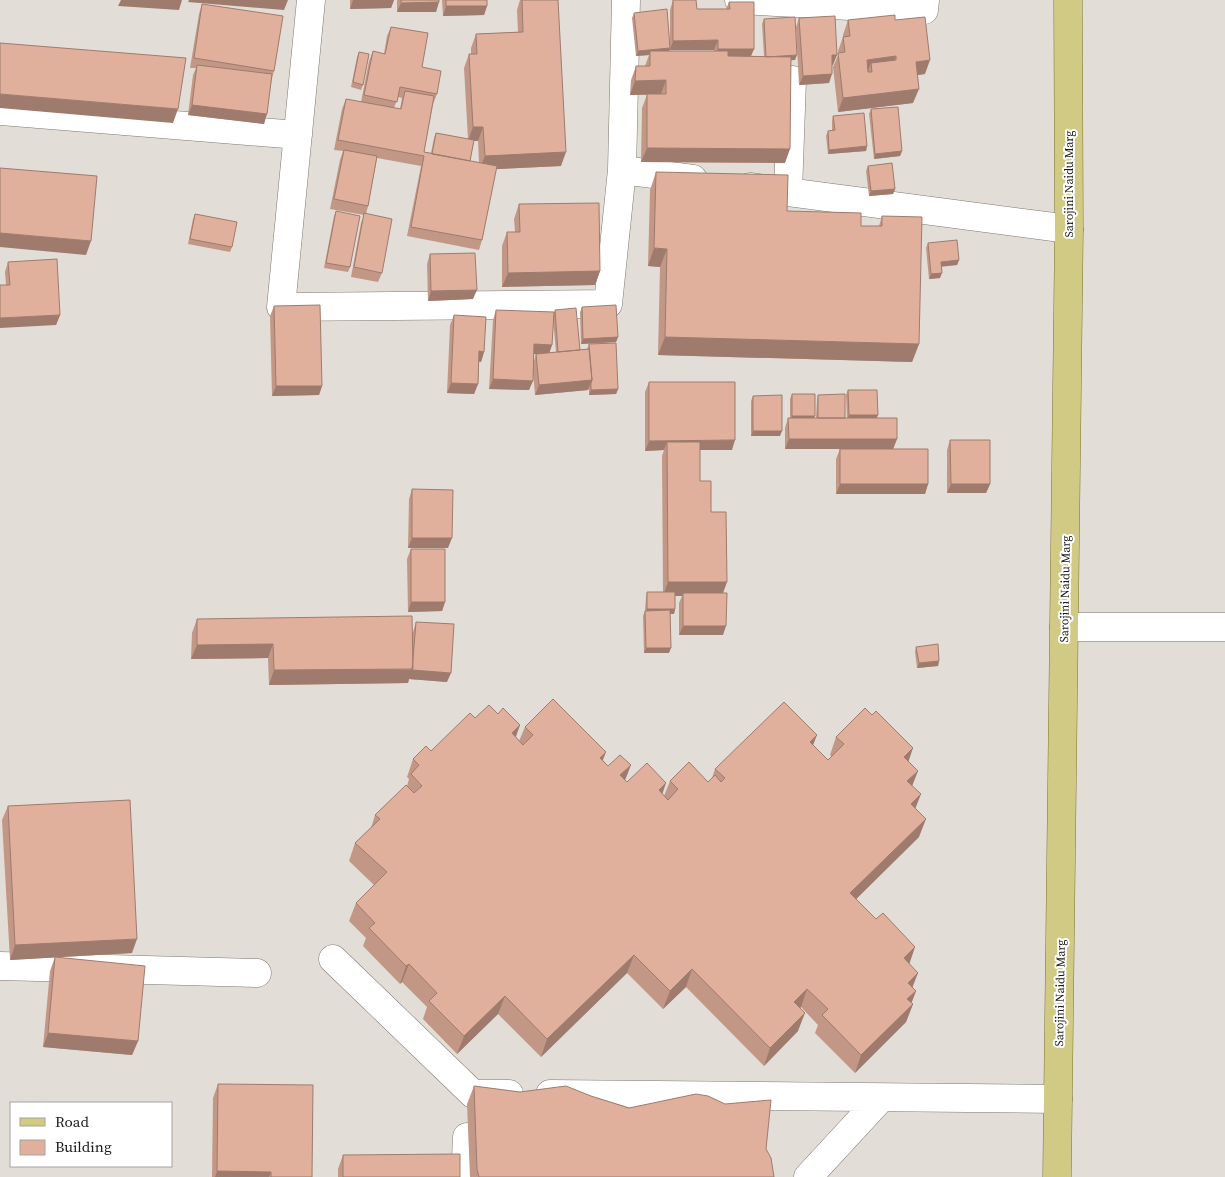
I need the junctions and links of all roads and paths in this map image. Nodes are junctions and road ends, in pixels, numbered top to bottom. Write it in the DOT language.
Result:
graph roads {
  1 [pos="311,0"];
  2 [pos="626,0"];
  3 [pos="739,0"];
  4 [pos="924,0"];
  5 [pos="1068,0"];
  6 [pos="792,80"];
  7 [pos="0,112"];
  8 [pos="298,135"];
  9 [pos="622,170"];
  10 [pos="788,192"];
  11 [pos="1070,228"];
  12 [pos="1064,627"];
  13 [pos="1225,628"];
  14 [pos="333,959"];
  15 [pos="0,966"];
  16 [pos="256,973"];
  17 [pos="881,1098"];
  18 [pos="1058,1099"];
  19 [pos="467,1136"];
  20 [pos="465,1177"];
  21 [pos="808,1177"];
  22 [pos="1057,1177"];
  1 -- 8 [label="street"];
  2 -- 9 [label="street"];
  3 -- 4 [label="street"];
  5 -- 11 [label="main road, Sarojini Naidu Marg"];
  6 -- 10 [label="street"];
  7 -- 8 [label="street"];
  8 -- 9 [label="street"];
  9 -- 10 [label="street"];
  10 -- 11 [label="street"];
  11 -- 12 [label="main road, Sarojini Naidu Marg"];
  12 -- 13 [label="street"];
  12 -- 18 [label="main road, Sarojini Naidu Marg"];
  14 -- 17 [label="street"];
  15 -- 16 [label="street"];
  17 -- 18 [label="street"];
  17 -- 21 [label="street"];
  18 -- 22 [label="main road, Sarojini Naidu Marg"];
  19 -- 20 [label="street"];
}
